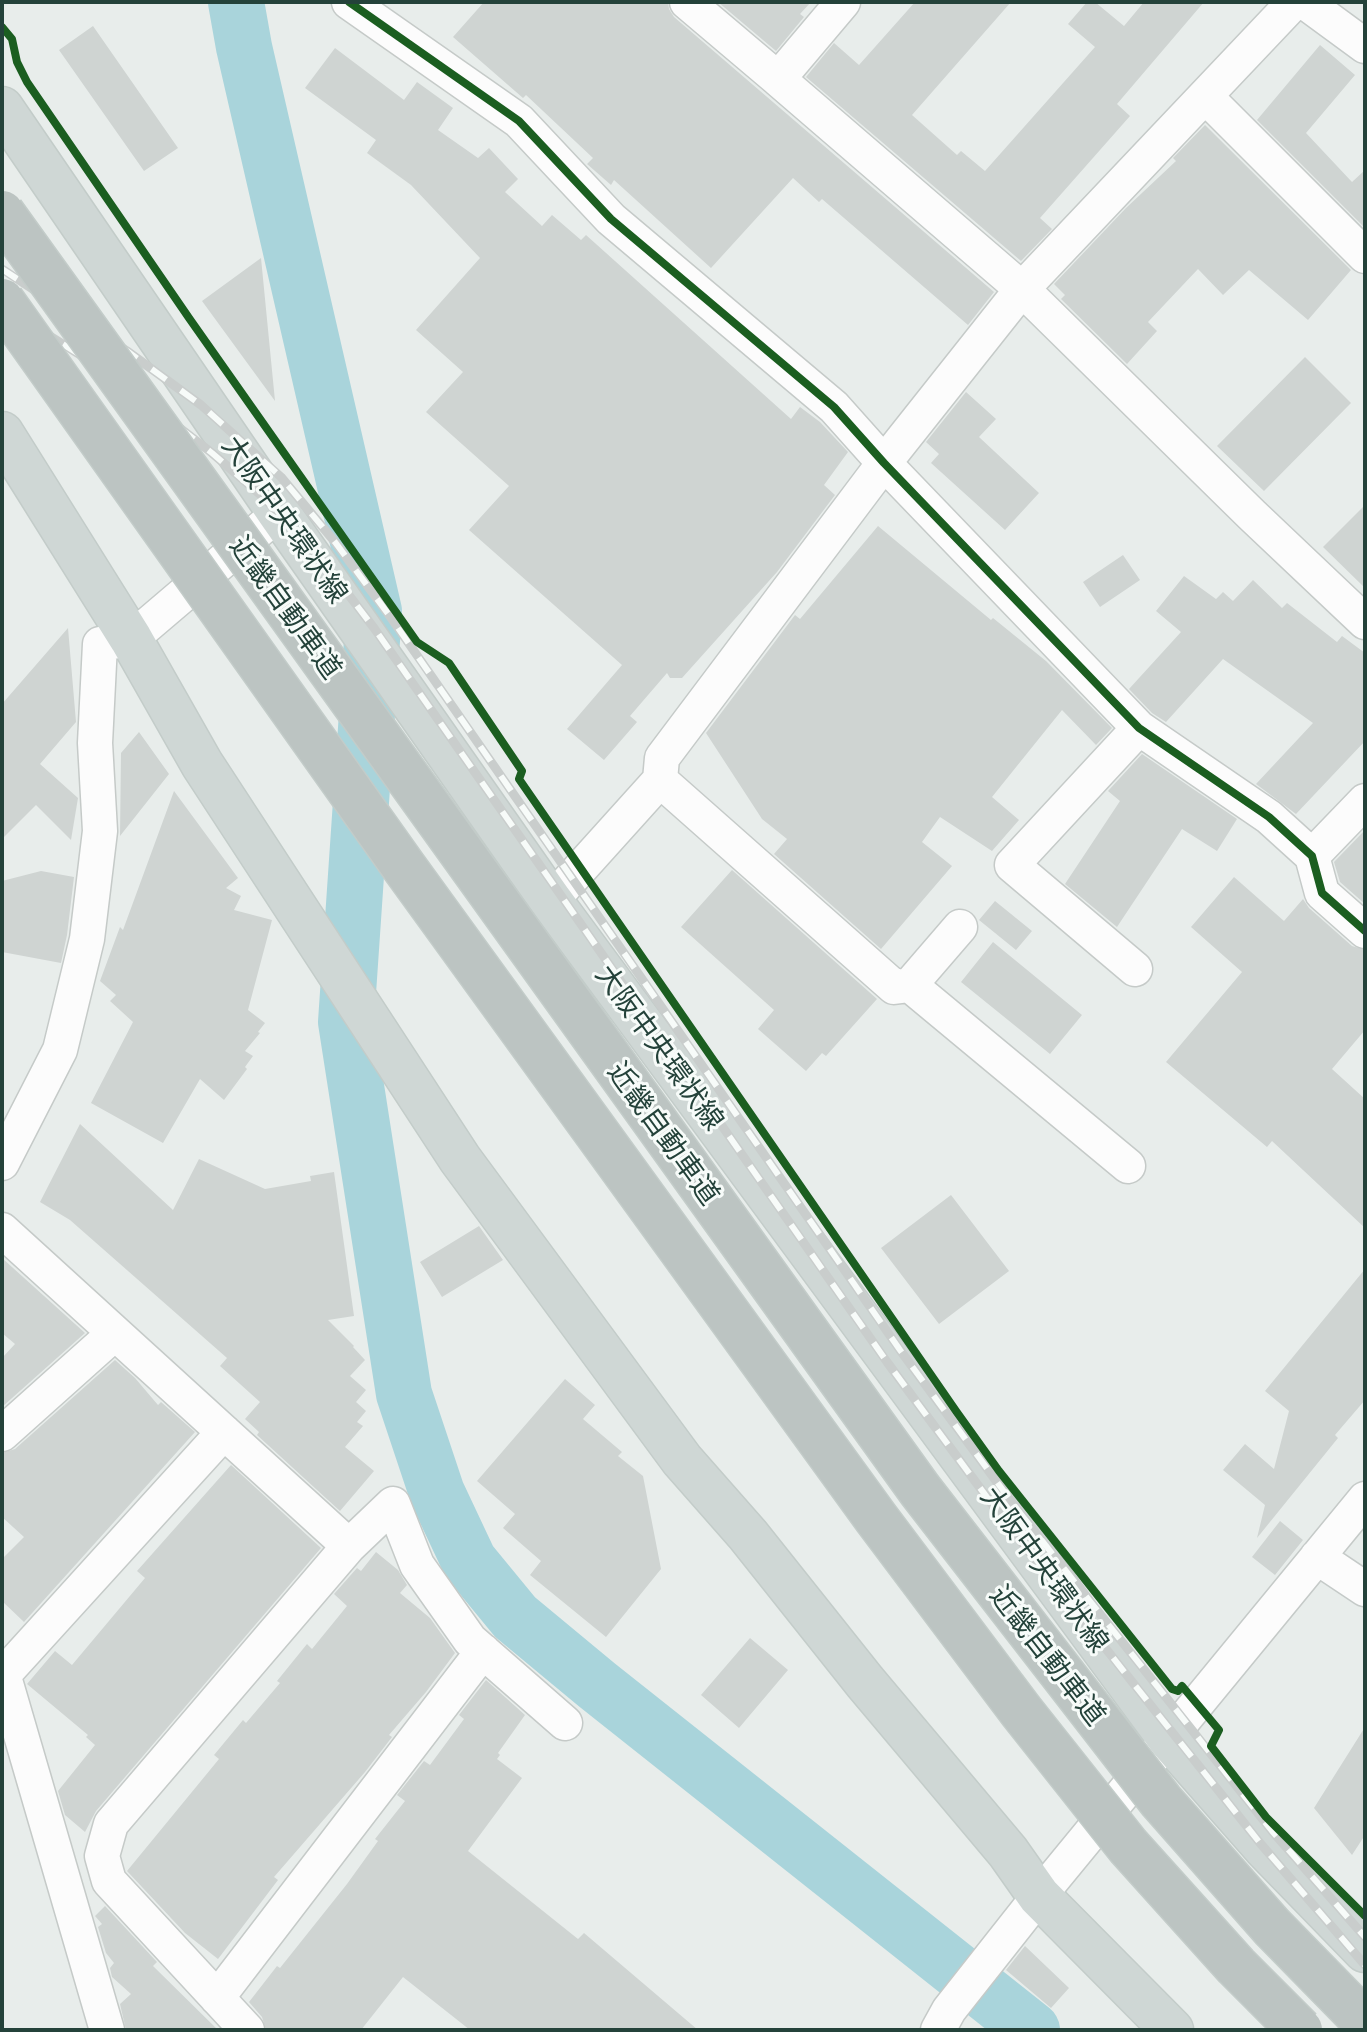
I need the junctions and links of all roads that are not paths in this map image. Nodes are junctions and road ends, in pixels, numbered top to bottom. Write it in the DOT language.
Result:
graph roads {
  1 [pos="349,2"];
  2 [pos="687,2"];
  3 [pos="843,2"];
  4 [pos="1294,2"];
  5 [pos="1305,2"];
  6 [pos="1365,46"];
  7 [pos="778,79"];
  8 [pos="1206,97"];
  9 [pos="2,108"];
  10 [pos="2,213"];
  11 [pos="1365,256"];
  12 [pos="1022,289"];
  13 [pos="2,301"];
  14 [pos="2,433"];
  15 [pos="884,463"];
  16 [pos="279,513"];
  17 [pos="1365,622"];
  18 [pos="131,639"];
  19 [pos="1139,728"];
  20 [pos="660,780"];
  21 [pos="1365,801"];
  22 [pos="1312,856"];
  23 [pos="551,901"];
  24 [pos="960,927"];
  25 [pos="1365,931"];
  26 [pos="1135,969"];
  27 [pos="910,985"];
  28 [pos="2,1163"];
  29 [pos="1128,1166"];
  30 [pos="2,1230"];
  31 [pos="115,1333"];
  32 [pos="224,1432"];
  33 [pos="2,1434"];
  34 [pos="1365,1499"];
  35 [pos="349,1546"];
  36 [pos="1317,1557"];
  37 [pos="1365,1589"];
  38 [pos="483,1651"];
  39 [pos="3,1672"];
  40 [pos="565,1723"];
  41 [pos="1170,1740"];
  42 [pos="1039,1896"];
  43 [pos="1365,1951"];
  44 [pos="217,1998"];
  45 [pos="1365,2022"];
  46 [pos="107,2030"];
  47 [pos="247,2030"];
  48 [pos="938,2030"];
  49 [pos="1172,2030"];
  50 [pos="1300,2030"];
  1 -- 15 [label="street"];
  2 -- 7 [label="street"];
  3 -- 7 [label="street"];
  4 -- 8 [label="street"];
  5 -- 6 [label="street"];
  7 -- 12 [label="street"];
  8 -- 11 [label="street"];
  8 -- 12 [label="street"];
  9 -- 16 [label="main road, 大阪中央環状線"];
  10 -- 45 [label="highway, 近畿自動車道, bridge"];
  12 -- 15 [label="street"];
  12 -- 17 [label="street"];
  13 -- 50 [label="highway, 近畿自動車道, bridge"];
  14 -- 18 [label="main road"];
  15 -- 19 [label="street"];
  15 -- 20 [label="street"];
  16 -- 18 [label="street"];
  16 -- 23 [label="main road, 大阪中央環状線"];
  18 -- 28 [label="street"];
  18 -- 42 [label="main road"];
  19 -- 22 [label="street"];
  19 -- 26 [label="street"];
  20 -- 23 [label="street"];
  20 -- 27 [label="street"];
  21 -- 22 [label="street"];
  22 -- 25 [label="street"];
  23 -- 41 [label="main road, 大阪中央環状線"];
  24 -- 27 [label="street"];
  27 -- 29 [label="street"];
  30 -- 31 [label="street"];
  31 -- 32 [label="street"];
  31 -- 33 [label="street"];
  32 -- 35 [label="street"];
  32 -- 39 [label="street"];
  34 -- 36 [label="street"];
  35 -- 38 [label="street"];
  35 -- 44 [label="street"];
  36 -- 37 [label="street"];
  36 -- 41 [label="street"];
  38 -- 40 [label="street"];
  38 -- 44 [label="street"];
  39 -- 46 [label="street"];
  41 -- 42 [label="street"];
  41 -- 43 [label="main road, 大阪中央環状線"];
  42 -- 48 [label="street"];
  42 -- 49 [label="main road"];
  44 -- 47 [label="street"];
}
